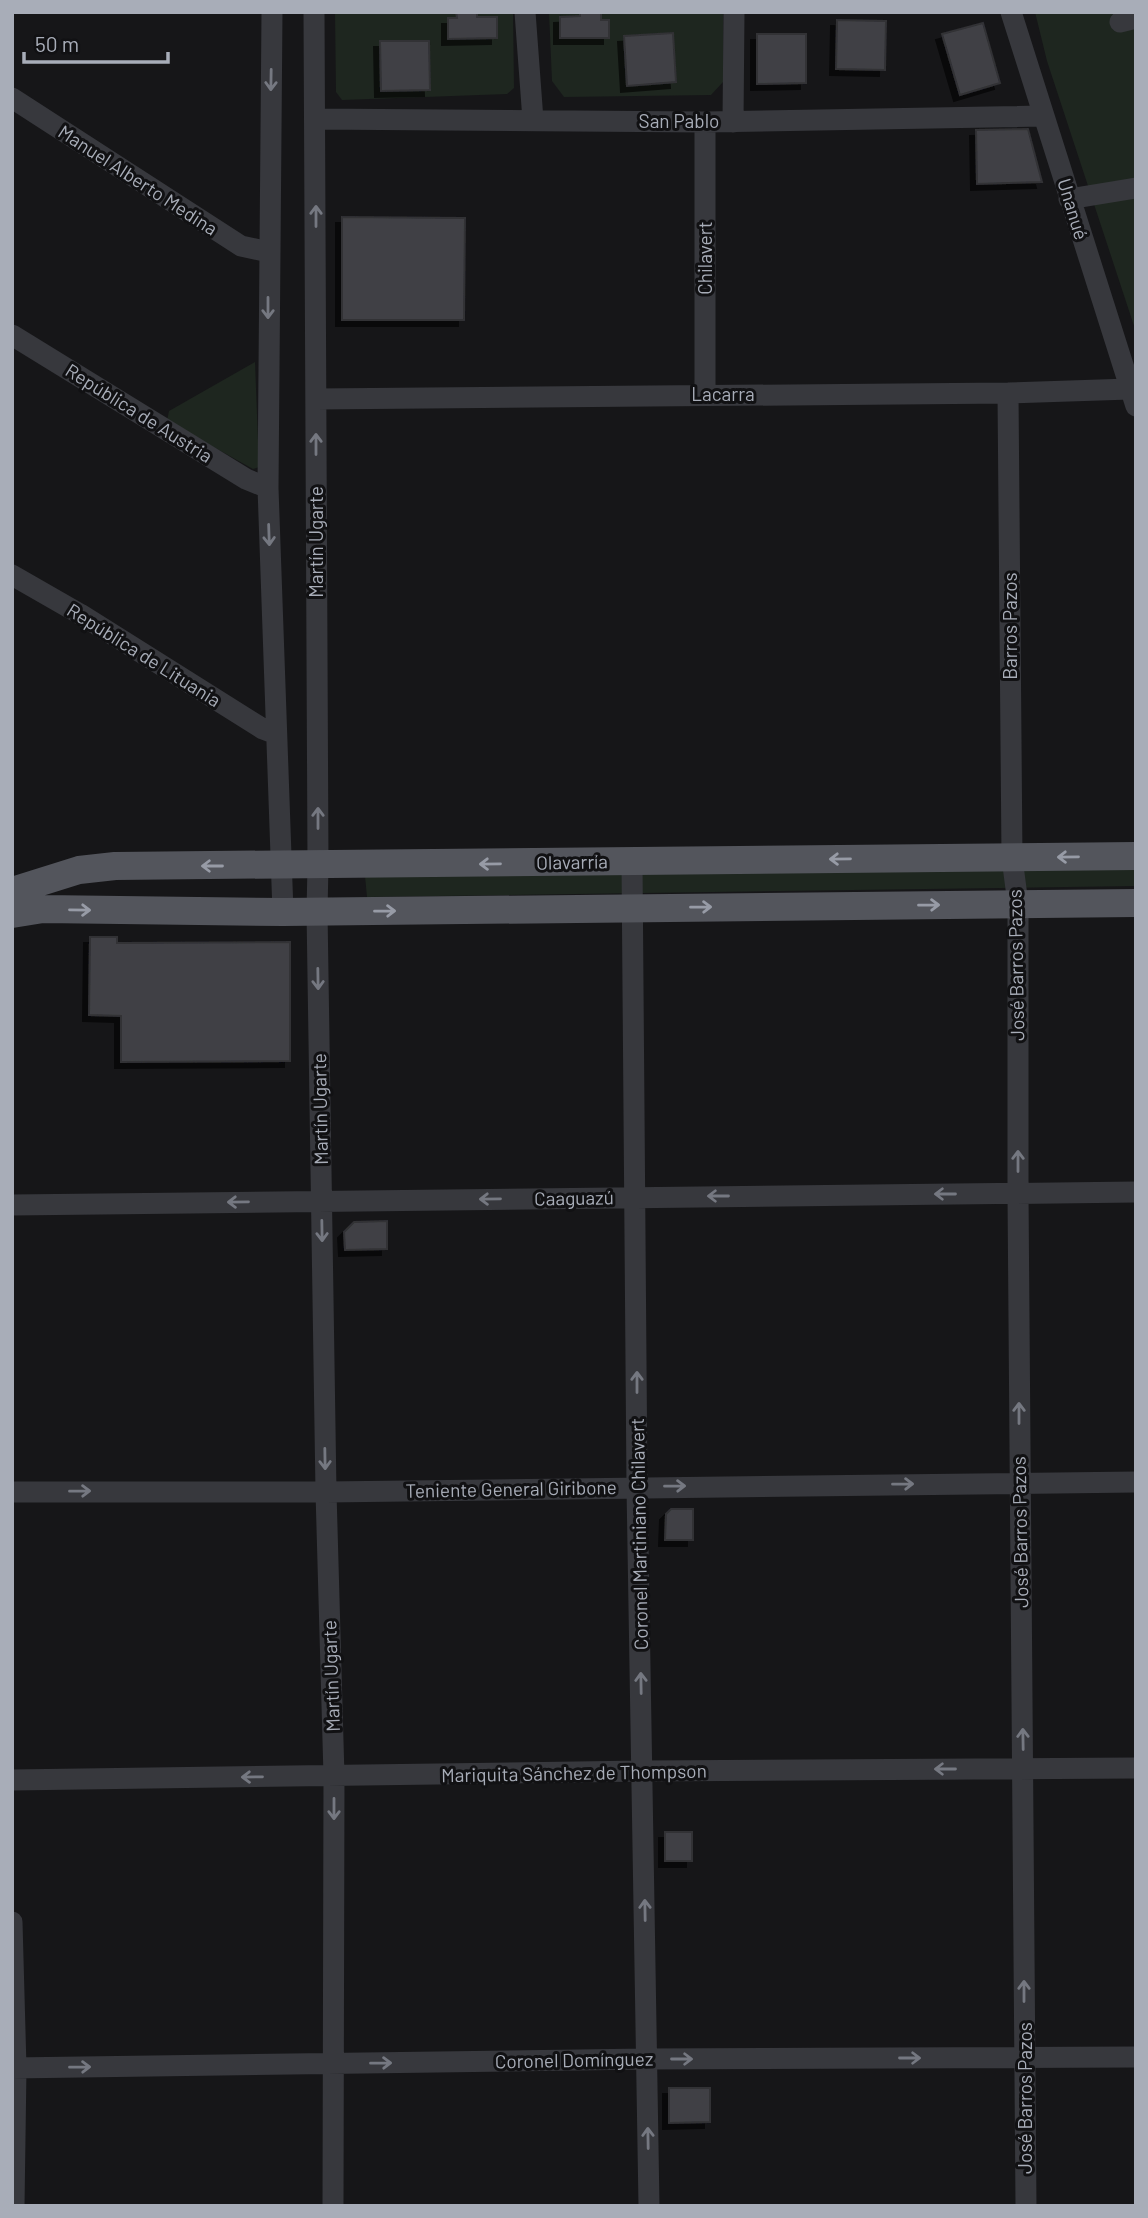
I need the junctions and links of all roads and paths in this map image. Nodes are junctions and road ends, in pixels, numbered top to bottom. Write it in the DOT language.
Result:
graph roads {
  1 [pos="272,12"];
  2 [pos="314,12"];
  3 [pos="525,12"];
  4 [pos="734,12"];
  5 [pos="1011,12"];
  6 [pos="12,98"];
  7 [pos="1043,116"];
  8 [pos="316,119"];
  9 [pos="533,120"];
  10 [pos="733,121"];
  11 [pos="705,122"];
  12 [pos="1136,188"];
  13 [pos="1069,199"];
  14 [pos="268,252"];
  15 [pos="12,335"];
  16 [pos="1009,393"];
  17 [pos="705,394"];
  18 [pos="1133,398"];
  19 [pos="316,399"];
  20 [pos="268,488"];
  21 [pos="12,575"];
  22 [pos="276,734"];
  23 [pos="1136,856"];
  24 [pos="1012,858"];
  25 [pos="632,862"];
  26 [pos="280,866"];
  27 [pos="318,866"];
  28 [pos="12,891"];
  29 [pos="1136,903"];
  30 [pos="1018,904"];
  31 [pos="633,908"];
  32 [pos="317,911"];
  33 [pos="283,912"];
  34 [pos="12,914"];
  35 [pos="1136,1192"];
  36 [pos="1018,1194"];
  37 [pos="636,1197"];
  38 [pos="322,1201"];
  39 [pos="12,1205"];
  40 [pos="1136,1482"];
  41 [pos="1020,1483"];
  42 [pos="637,1486"];
  43 [pos="12,1492"];
  44 [pos="326,1492"];
  45 [pos="1023,1768"];
  46 [pos="1136,1768"];
  47 [pos="643,1771"];
  48 [pos="334,1776"];
  49 [pos="12,1780"];
  50 [pos="12,1922"];
  51 [pos="1136,2057"];
  52 [pos="1025,2058"];
  53 [pos="646,2059"];
  54 [pos="334,2063"];
  55 [pos="14,2068"];
  56 [pos="13,2158"];
  57 [pos="14,2206"];
  58 [pos="333,2206"];
  59 [pos="649,2206"];
  60 [pos="1026,2206"];
  1 -- 14 [label="street, one-way"];
  2 -- 8 [label="street, Martín Ugarte"];
  3 -- 9 [label="street"];
  4 -- 10 [label="street"];
  5 -- 7 [label="street, Unanué"];
  6 -- 14 [label="street, Manuel Alberto Medina"];
  7 -- 10 [label="street, San Pablo"];
  7 -- 13 [label="street, Unanué"];
  8 -- 9 [label="street, San Pablo"];
  19 -- 8 [label="street, Martín Ugarte, one-way"];
  9 -- 11 [label="street, San Pablo"];
  10 -- 11 [label="street, San Pablo"];
  11 -- 17 [label="street, Chilavert"];
  12 -- 13 [label="street"];
  13 -- 18 [label="street, Unanué"];
  14 -- 20 [label="street, one-way"];
  15 -- 20 [label="street, República de Austria"];
  16 -- 17 [label="street, Lacarra"];
  16 -- 18 [label="street, Lacarra"];
  16 -- 24 [label="street, Barros Pazos"];
  17 -- 19 [label="street, Lacarra"];
  27 -- 19 [label="street, Martín Ugarte, one-way"];
  20 -- 22 [label="street, one-way"];
  21 -- 22 [label="street, República de Lituania"];
  22 -- 26 [label="street"];
  23 -- 24 [label="main road, Olavarría, one-way"];
  24 -- 25 [label="main road, Olavarría, one-way"];
  24 -- 30 [label="street, José Barros Pazos"];
  25 -- 27 [label="main road, Olavarría, one-way"];
  25 -- 31 [label="street, Coronel Martiniano Chilavert"];
  26 -- 27 [label="main road, Olavarría"];
  26 -- 28 [label="main road, Olavarría, one-way"];
  26 -- 33 [label="street"];
  27 -- 32 [label="street, Martín Ugarte"];
  29 -- 30 [label="main road"];
  31 -- 30 [label="main road, one-way"];
  36 -- 30 [label="street, José Barros Pazos, one-way"];
  32 -- 31 [label="main road, one-way"];
  31 -- 37 [label="street, Coronel Martiniano Chilavert"];
  32 -- 33 [label="main road"];
  32 -- 38 [label="street, Martín Ugarte, one-way"];
  34 -- 33 [label="main road, one-way"];
  35 -- 36 [label="street, Caaguazú"];
  36 -- 37 [label="street, Caaguazú, one-way"];
  41 -- 36 [label="street, José Barros Pazos, one-way"];
  37 -- 38 [label="street, Caaguazú, one-way"];
  42 -- 37 [label="street, Coronel Martiniano Chilavert, one-way"];
  38 -- 39 [label="street, Caaguazú, one-way"];
  38 -- 44 [label="street, Martín Ugarte, one-way"];
  40 -- 41 [label="street, Teniente General Giribone"];
  42 -- 41 [label="street, Teniente General Giribone, one-way"];
  45 -- 41 [label="street, José Barros Pazos, one-way"];
  42 -- 44 [label="street, Teniente General Giribone"];
  47 -- 42 [label="street, Coronel Martiniano Chilavert, one-way"];
  43 -- 44 [label="street, Teniente General Giribone, one-way"];
  44 -- 48 [label="street, Martín Ugarte"];
  45 -- 46 [label="street, Mariquita Sánchez de Thompson"];
  45 -- 47 [label="street, Mariquita Sánchez de Thompson, one-way"];
  52 -- 45 [label="street, José Barros Pazos, one-way"];
  47 -- 48 [label="street, Mariquita Sánchez de Thompson"];
  53 -- 47 [label="street, Coronel Martiniano Chilavert, one-way"];
  48 -- 49 [label="street, Mariquita Sánchez de Thompson, one-way"];
  48 -- 54 [label="street, Martín Ugarte, one-way"];
  50 -- 55 [label="street"];
  51 -- 52 [label="street, Coronel Domínguez"];
  53 -- 52 [label="street, Coronel Domínguez, one-way"];
  52 -- 60 [label="street, José Barros Pazos"];
  54 -- 53 [label="street, Coronel Domínguez, one-way"];
  59 -- 53 [label="street, Coronel Martiniano Chilavert, one-way"];
  55 -- 54 [label="street, Coronel Domínguez, one-way"];
  54 -- 58 [label="street, Martín Ugarte"];
  55 -- 56 [label="street"];
  56 -- 57 [label="street"];
}
